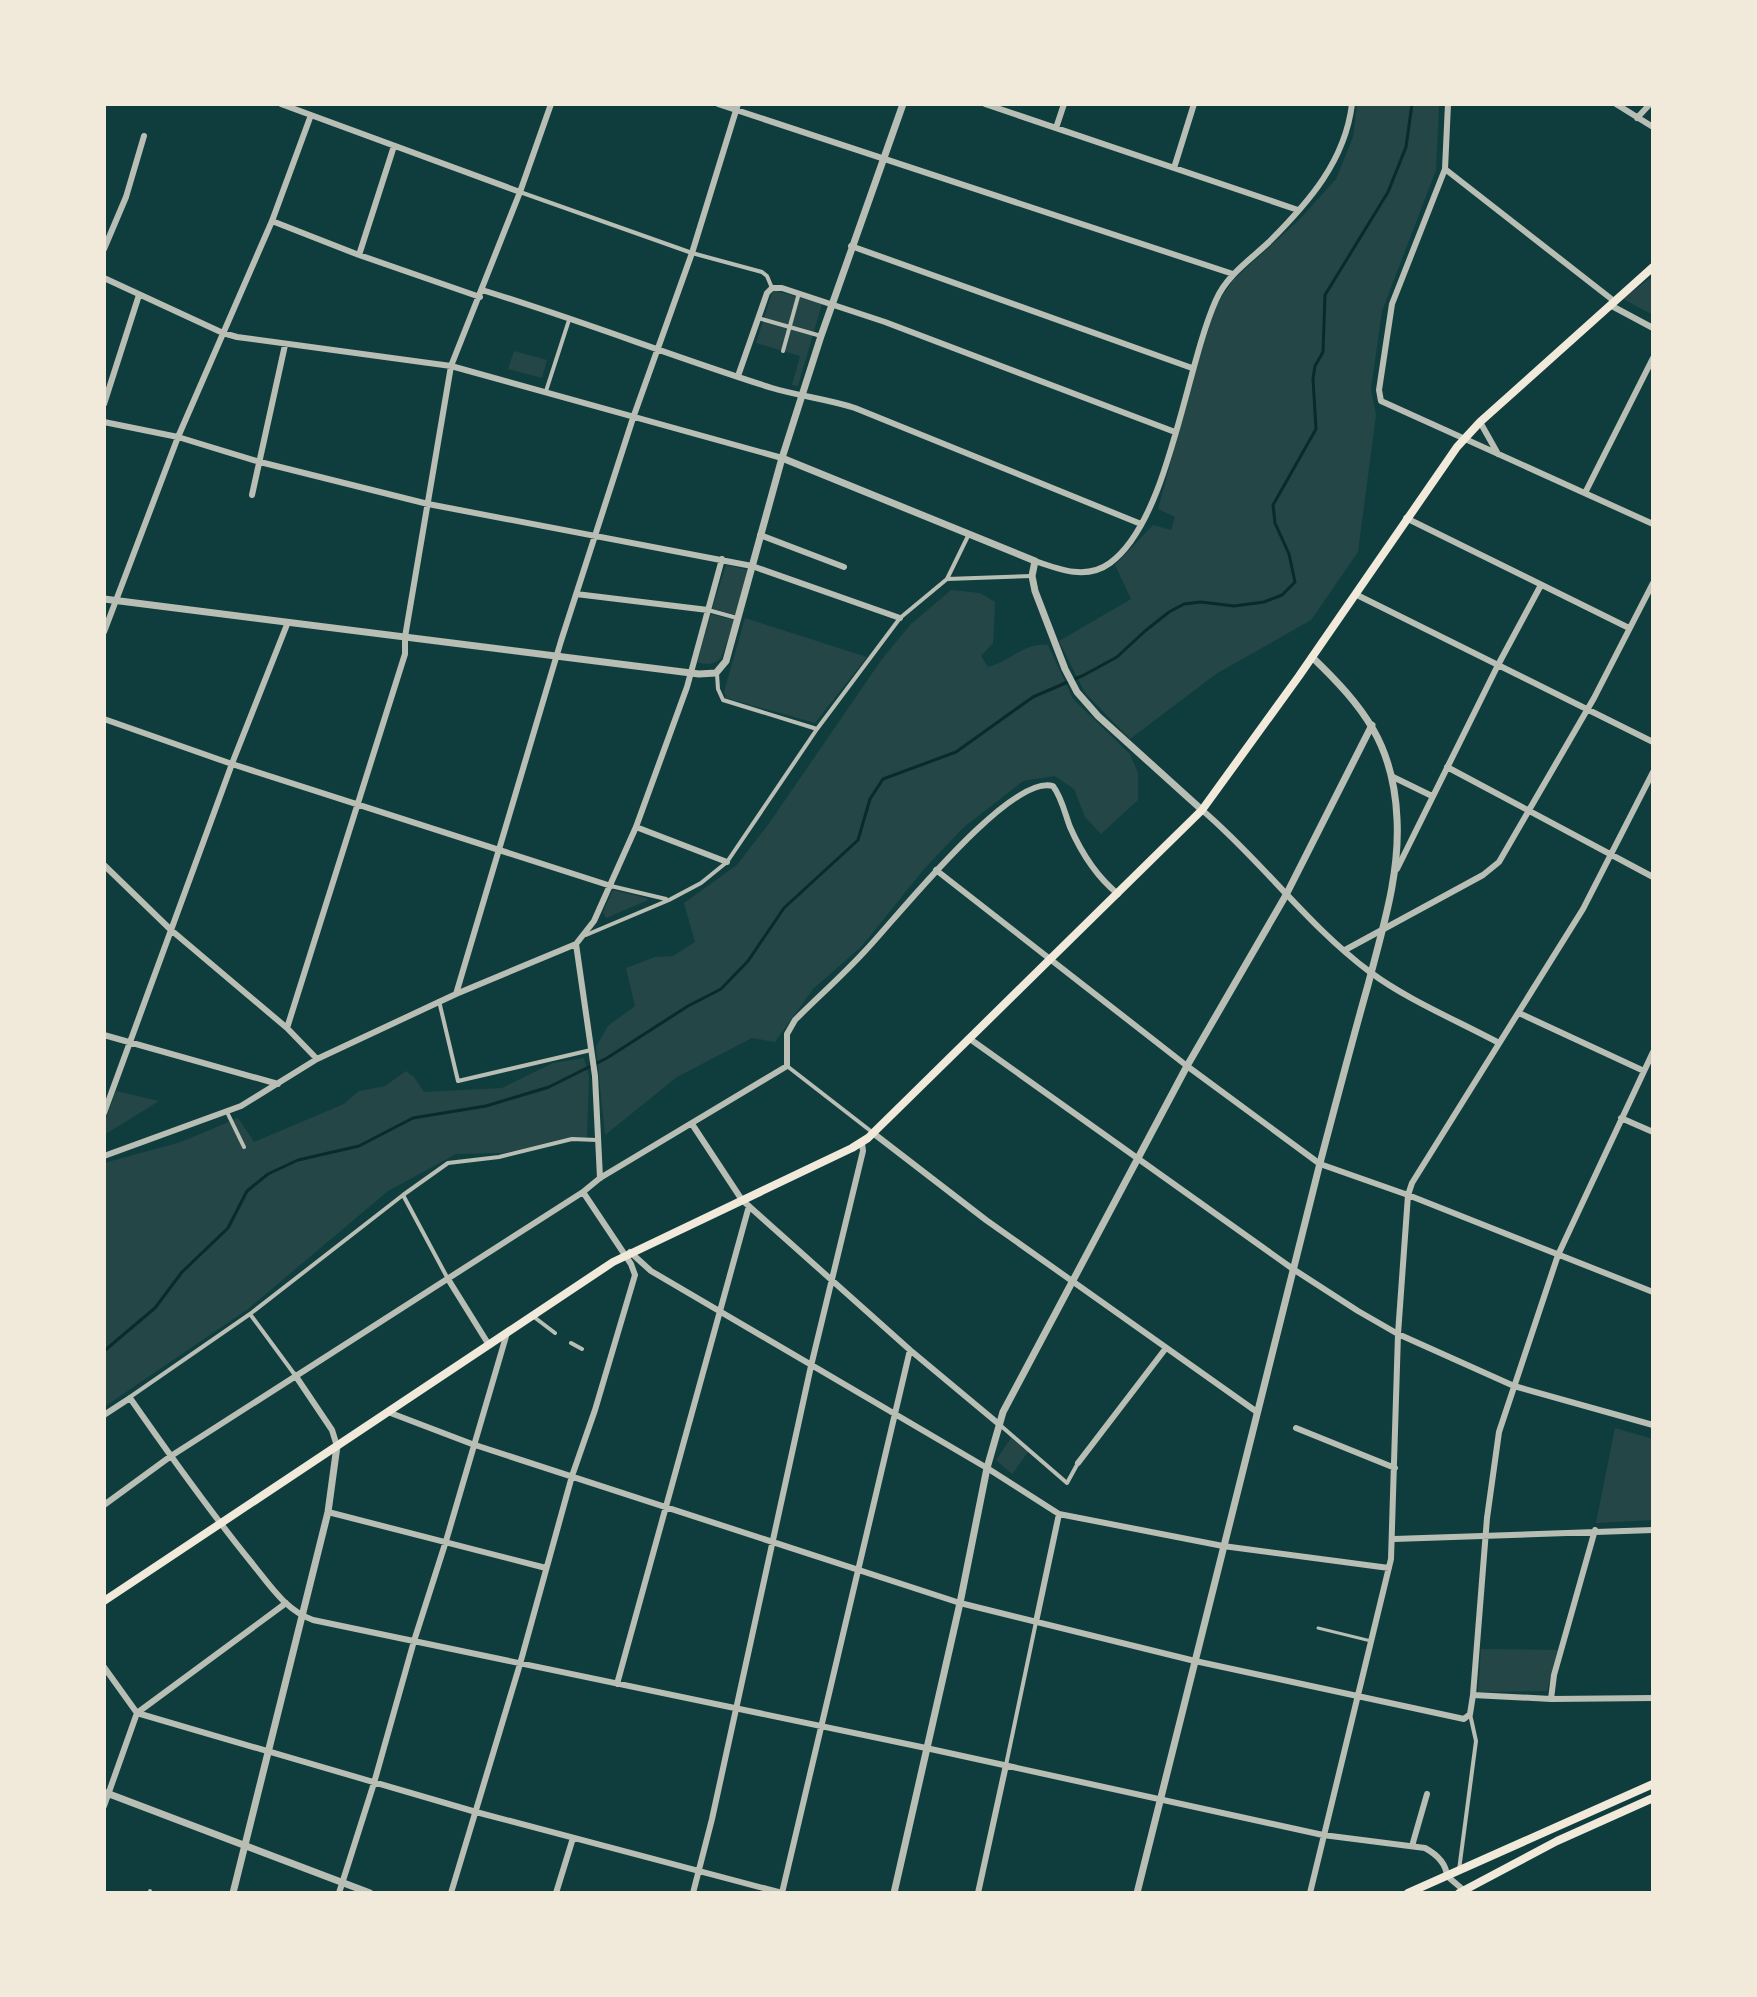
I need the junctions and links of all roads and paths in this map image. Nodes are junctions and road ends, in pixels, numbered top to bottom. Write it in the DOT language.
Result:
graph roads {
  1 [pos="281,104"];
  2 [pos="551,104"];
  3 [pos="718,104"];
  4 [pos="903,104"];
  5 [pos="985,104"];
  6 [pos="1064,104"];
  7 [pos="1194,104"];
  8 [pos="1352,104"];
  9 [pos="1448,104"];
  10 [pos="1616,104"];
  11 [pos="1650,104"];
  12 [pos="737,107"];
  13 [pos="311,115"];
  14 [pos="1637,118"];
  15 [pos="1653,127"];
  16 [pos="1056,128"];
  17 [pos="144,136"];
  18 [pos="394,146"];
  19 [pos="884,158"];
  20 [pos="1174,168"];
  21 [pos="1445,169"];
  22 [pos="520,192"];
  23 [pos="1298,210"];
  24 [pos="272,221"];
  25 [pos="851,246"];
  26 [pos="104,249"];
  27 [pos="692,253"];
  28 [pos="359,255"];
  29 [pos="1653,267"];
  30 [pos="1233,274"];
  31 [pos="104,278"];
  32 [pos="772,288"];
  33 [pos="799,293"];
  34 [pos="481,294"];
  35 [pos="139,295"];
  36 [pos="831,303"];
  37 [pos="1612,303"];
  38 [pos="570,317"];
  39 [pos="758,318"];
  40 [pos="789,327"];
  41 [pos="1653,328"];
  42 [pos="223,333"];
  43 [pos="821,336"];
  44 [pos="285,345"];
  45 [pos="658,351"];
  46 [pos="783,351"];
  47 [pos="1653,358"];
  48 [pos="451,366"];
  49 [pos="1192,368"];
  50 [pos="738,376"];
  51 [pos="546,392"];
  52 [pos="802,395"];
  53 [pos="104,404"];
  54 [pos="633,418"];
  55 [pos="104,422"];
  56 [pos="1480,422"];
  57 [pos="1175,432"];
  58 [pos="178,437"];
  59 [pos="1463,439"];
  60 [pos="1498,454"];
  61 [pos="782,458"];
  62 [pos="260,462"];
  63 [pos="1585,493"];
  64 [pos="252,495"];
  65 [pos="428,504"];
  66 [pos="1406,518"];
  67 [pos="1141,524"];
  68 [pos="1653,524"];
  69 [pos="969,534"];
  70 [pos="760,535"];
  71 [pos="596,536"];
  72 [pos="722,559"];
  73 [pos="1035,561"];
  74 [pos="752,566"];
  75 [pos="844,567"];
  76 [pos="1032,576"];
  77 [pos="947,579"];
  78 [pos="1653,583"];
  79 [pos="1541,585"];
  80 [pos="576,594"];
  81 [pos="1355,594"];
  82 [pos="104,599"];
  83 [pos="116,600"];
  84 [pos="708,610"];
  85 [pos="739,618"];
  86 [pos="900,618"];
  87 [pos="288,622"];
  88 [pos="1629,628"];
  89 [pos="104,632"];
  90 [pos="405,637"];
  91 [pos="557,656"];
  92 [pos="1312,657"];
  93 [pos="1498,665"];
  94 [pos="692,673"];
  95 [pos="716,673"];
  96 [pos="1587,709"];
  97 [pos="104,719"];
  98 [pos="1372,725"];
  99 [pos="817,729"];
  100 [pos="1653,742"];
  101 [pos="232,764"];
  102 [pos="1447,767"];
  103 [pos="1653,772"];
  104 [pos="1391,776"];
  105 [pos="1432,796"];
  106 [pos="358,805"];
  107 [pos="1202,810"];
  108 [pos="1530,811"];
  109 [pos="636,827"];
  110 [pos="499,850"];
  111 [pos="1611,854"];
  112 [pos="727,862"];
  113 [pos="104,865"];
  114 [pos="936,870"];
  115 [pos="1395,872"];
  116 [pos="1653,877"];
  117 [pos="611,886"];
  118 [pos="1118,894"];
  119 [pos="1286,895"];
  120 [pos="669,900"];
  121 [pos="1383,929"];
  122 [pos="171,930"];
  123 [pos="586,935"];
  124 [pos="576,944"];
  125 [pos="1345,950"];
  126 [pos="1052,960"];
  127 [pos="1371,973"];
  128 [pos="456,994"];
  129 [pos="439,1001"];
  130 [pos="1519,1013"];
  131 [pos="287,1028"];
  132 [pos="104,1035"];
  133 [pos="970,1039"];
  134 [pos="132,1042"];
  135 [pos="1499,1043"];
  136 [pos="1653,1052"];
  137 [pos="592,1054"];
  138 [pos="317,1059"];
  139 [pos="787,1066"];
  140 [pos="1187,1066"];
  141 [pos="1644,1071"];
  142 [pos="278,1084"];
  143 [pos="227,1112"];
  144 [pos="104,1113"];
  145 [pos="1621,1118"];
  146 [pos="692,1124"];
  147 [pos="1653,1132"];
  148 [pos="873,1133"];
  149 [pos="600,1140"];
  150 [pos="862,1143"];
  151 [pos="244,1147"];
  152 [pos="104,1156"];
  153 [pos="1138,1159"];
  154 [pos="1320,1164"];
  155 [pos="600,1178"];
  156 [pos="583,1192"];
  157 [pos="403,1195"];
  158 [pos="1408,1195"];
  159 [pos="746,1203"];
  160 [pos="628,1254"];
  161 [pos="1558,1255"];
  162 [pos="1293,1269"];
  163 [pos="651,1271"];
  164 [pos="635,1275"];
  165 [pos="832,1278"];
  166 [pos="448,1279"];
  167 [pos="1074,1281"];
  168 [pos="1653,1292"];
  169 [pos="722,1311"];
  170 [pos="250,1314"];
  171 [pos="532,1316"];
  172 [pos="507,1333"];
  173 [pos="555,1333"];
  174 [pos="1398,1334"];
  175 [pos="571,1343"];
  176 [pos="489,1345"];
  177 [pos="1166,1348"];
  178 [pos="582,1349"];
  179 [pos="910,1350"];
  180 [pos="811,1366"];
  181 [pos="295,1375"];
  182 [pos="1514,1386"];
  183 [pos="130,1398"];
  184 [pos="388,1412"];
  185 [pos="1257,1412"];
  186 [pos="895,1414"];
  187 [pos="104,1415"];
  188 [pos="1000,1425"];
  189 [pos="1653,1425"];
  190 [pos="1296,1428"];
  191 [pos="472,1444"];
  192 [pos="337,1446"];
  193 [pos="171,1456"];
  194 [pos="1078,1463"];
  195 [pos="987,1468"];
  196 [pos="1395,1468"];
  197 [pos="572,1476"];
  198 [pos="104,1505"];
  199 [pos="667,1508"];
  200 [pos="328,1512"];
  201 [pos="1059,1514"];
  202 [pos="220,1524"];
  203 [pos="1595,1530"];
  204 [pos="1653,1530"];
  205 [pos="1485,1536"];
  206 [pos="1394,1539"];
  207 [pos="446,1541"];
  208 [pos="772,1542"];
  209 [pos="1223,1546"];
  210 [pos="546,1568"];
  211 [pos="1389,1568"];
  212 [pos="858,1572"];
  213 [pos="104,1601"];
  214 [pos="286,1603"];
  215 [pos="960,1603"];
  216 [pos="301,1616"];
  217 [pos="1036,1622"];
  218 [pos="1318,1628"];
  219 [pos="414,1641"];
  220 [pos="1371,1641"];
  221 [pos="1195,1661"];
  222 [pos="520,1664"];
  223 [pos="104,1667"];
  224 [pos="617,1684"];
  225 [pos="1473,1695"];
  226 [pos="1356,1696"];
  227 [pos="1653,1698"];
  228 [pos="1551,1699"];
  229 [pos="735,1708"];
  230 [pos="137,1713"];
  231 [pos="1469,1715"];
  232 [pos="822,1726"];
  233 [pos="926,1748"];
  234 [pos="268,1751"];
  235 [pos="1006,1765"];
  236 [pos="374,1783"];
  237 [pos="1653,1784"];
  238 [pos="105,1792"];
  239 [pos="1427,1794"];
  240 [pos="1653,1798"];
  241 [pos="1161,1799"];
  242 [pos="104,1806"];
  243 [pos="476,1812"];
  244 [pos="1323,1835"];
  245 [pos="573,1838"];
  246 [pos="1412,1846"];
  247 [pos="244,1847"];
  248 [pos="1459,1870"];
  249 [pos="697,1872"];
  250 [pos="1447,1876"];
  251 [pos="341,1882"];
  252 [pos="1463,1892"];
  253 [pos="233,1893"];
  254 [pos="339,1893"];
  255 [pos="370,1893"];
  256 [pos="451,1893"];
  257 [pos="556,1893"];
  258 [pos="693,1893"];
  259 [pos="782,1893"];
  260 [pos="894,1893"];
  261 [pos="978,1893"];
  262 [pos="1137,1893"];
  263 [pos="1310,1893"];
  264 [pos="1408,1893"];
  1 -- 13 [label="street"];
  2 -- 22 [label="street"];
  3 -- 12 [label="street"];
  4 -- 19 [label="street"];
  5 -- 16 [label="street"];
  6 -- 16 [label="street"];
  7 -- 20 [label="street"];
  8 -- 23 [label="street"];
  9 -- 21 [label="street"];
  10 -- 14 [label="street"];
  11 -- 14 [label="street"];
  12 -- 19 [label="street"];
  12 -- 27 [label="street"];
  13 -- 18 [label="street"];
  13 -- 24 [label="street"];
  14 -- 15 [label="street"];
  16 -- 20 [label="street"];
  17 -- 26 [label="street"];
  18 -- 22 [label="street"];
  18 -- 28 [label="street"];
  19 -- 25 [label="street"];
  19 -- 30 [label="street"];
  20 -- 23 [label="street"];
  21 -- 37 [label="street"];
  21 -- 59 [label="street"];
  22 -- 27 [label="street"];
  22 -- 34 [label="street"];
  23 -- 30 [label="street"];
  24 -- 28 [label="street"];
  24 -- 42 [label="street"];
  25 -- 36 [label="street"];
  25 -- 49 [label="street"];
  27 -- 32 [label="street"];
  27 -- 45 [label="street"];
  28 -- 34 [label="street"];
  29 -- 37 [label="main road"];
  30 -- 49 [label="street"];
  31 -- 35 [label="street"];
  32 -- 33 [label="street"];
  32 -- 39 [label="street"];
  33 -- 36 [label="street"];
  33 -- 40 [label="street"];
  34 -- 38 [label="street"];
  34 -- 48 [label="street"];
  35 -- 42 [label="street"];
  35 -- 53 [label="street"];
  36 -- 43 [label="street"];
  36 -- 57 [label="street"];
  37 -- 41 [label="street"];
  37 -- 56 [label="main road"];
  38 -- 45 [label="street"];
  38 -- 51 [label="street"];
  39 -- 40 [label="street"];
  39 -- 50 [label="street"];
  40 -- 43 [label="street"];
  40 -- 46 [label="street"];
  42 -- 44 [label="street"];
  42 -- 58 [label="street"];
  43 -- 52 [label="street"];
  44 -- 48 [label="street"];
  44 -- 62 [label="street"];
  45 -- 50 [label="street"];
  45 -- 54 [label="street"];
  47 -- 63 [label="street"];
  48 -- 51 [label="street"];
  48 -- 65 [label="street"];
  49 -- 57 [label="street"];
  50 -- 52 [label="street"];
  51 -- 54 [label="street"];
  52 -- 61 [label="street"];
  52 -- 67 [label="street"];
  54 -- 61 [label="street"];
  54 -- 71 [label="street"];
  55 -- 58 [label="street"];
  56 -- 59 [label="main road"];
  56 -- 60 [label="street"];
  57 -- 67 [label="street"];
  58 -- 62 [label="street"];
  58 -- 83 [label="street"];
  59 -- 60 [label="street"];
  59 -- 66 [label="main road"];
  60 -- 63 [label="street"];
  61 -- 69 [label="street"];
  61 -- 70 [label="street"];
  62 -- 64 [label="street"];
  62 -- 65 [label="street"];
  63 -- 68 [label="street"];
  65 -- 71 [label="street"];
  65 -- 90 [label="street"];
  66 -- 79 [label="street"];
  66 -- 81 [label="main road"];
  67 -- 73 [label="street"];
  69 -- 73 [label="street"];
  69 -- 77 [label="street"];
  70 -- 74 [label="street"];
  70 -- 75 [label="street"];
  71 -- 72 [label="street"];
  71 -- 80 [label="street"];
  72 -- 74 [label="street"];
  72 -- 84 [label="street"];
  73 -- 76 [label="street"];
  74 -- 85 [label="street"];
  74 -- 86 [label="street"];
  76 -- 77 [label="street"];
  76 -- 107 [label="street"];
  77 -- 86 [label="street"];
  78 -- 88 [label="street"];
  79 -- 88 [label="street"];
  79 -- 93 [label="street"];
  80 -- 84 [label="street"];
  80 -- 91 [label="street"];
  81 -- 92 [label="main road"];
  81 -- 93 [label="street"];
  82 -- 83 [label="street"];
  83 -- 87 [label="street"];
  83 -- 89 [label="street"];
  84 -- 85 [label="street"];
  84 -- 94 [label="street"];
  85 -- 95 [label="street"];
  86 -- 99 [label="street"];
  87 -- 90 [label="street"];
  87 -- 101 [label="street"];
  88 -- 96 [label="street"];
  90 -- 91 [label="street"];
  90 -- 106 [label="street"];
  91 -- 94 [label="street"];
  91 -- 110 [label="street"];
  92 -- 98 [label="street"];
  92 -- 107 [label="main road"];
  93 -- 96 [label="street"];
  93 -- 102 [label="street"];
  94 -- 95 [label="street"];
  94 -- 109 [label="street"];
  95 -- 99 [label="street"];
  96 -- 100 [label="street"];
  96 -- 108 [label="street"];
  97 -- 101 [label="street"];
  98 -- 104 [label="street"];
  98 -- 119 [label="street"];
  99 -- 112 [label="street"];
  101 -- 106 [label="street"];
  101 -- 122 [label="street"];
  102 -- 105 [label="street"];
  102 -- 108 [label="street"];
  103 -- 111 [label="street"];
  104 -- 105 [label="street"];
  104 -- 115 [label="street"];
  105 -- 115 [label="street"];
  106 -- 110 [label="street"];
  106 -- 131 [label="street"];
  107 -- 118 [label="main road"];
  107 -- 119 [label="street"];
  108 -- 111 [label="street"];
  108 -- 121 [label="street"];
  109 -- 112 [label="street"];
  109 -- 117 [label="street"];
  110 -- 117 [label="street"];
  110 -- 128 [label="street"];
  111 -- 116 [label="street"];
  111 -- 130 [label="street"];
  112 -- 120 [label="street"];
  113 -- 122 [label="street"];
  114 -- 118 [label="street"];
  114 -- 126 [label="street"];
  114 -- 139 [label="street"];
  115 -- 121 [label="street"];
  117 -- 120 [label="street"];
  117 -- 123 [label="street"];
  118 -- 126 [label="main road"];
  119 -- 125 [label="street"];
  119 -- 140 [label="street"];
  120 -- 123 [label="street"];
  121 -- 125 [label="street"];
  121 -- 127 [label="street"];
  122 -- 131 [label="street"];
  122 -- 134 [label="street"];
  123 -- 124 [label="street"];
  124 -- 128 [label="street"];
  124 -- 137 [label="street"];
  125 -- 127 [label="street"];
  126 -- 133 [label="main road"];
  126 -- 140 [label="street"];
  127 -- 135 [label="street"];
  127 -- 154 [label="street"];
  128 -- 129 [label="street"];
  129 -- 137 [label="street"];
  129 -- 138 [label="street"];
  130 -- 135 [label="street"];
  130 -- 141 [label="street"];
  131 -- 138 [label="street"];
  132 -- 134 [label="street"];
  133 -- 148 [label="main road"];
  133 -- 153 [label="street"];
  134 -- 142 [label="street"];
  134 -- 144 [label="street"];
  135 -- 158 [label="street"];
  136 -- 141 [label="street"];
  137 -- 149 [label="street"];
  138 -- 142 [label="street"];
  139 -- 146 [label="street"];
  139 -- 148 [label="street"];
  140 -- 153 [label="street"];
  140 -- 154 [label="street"];
  141 -- 145 [label="street"];
  142 -- 143 [label="street"];
  143 -- 151 [label="street"];
  143 -- 152 [label="street"];
  145 -- 147 [label="street"];
  145 -- 161 [label="street"];
  146 -- 155 [label="street"];
  146 -- 159 [label="street"];
  148 -- 150 [label="main road"];
  148 -- 167 [label="street"];
  149 -- 155 [label="street"];
  149 -- 157 [label="street"];
  150 -- 159 [label="main road"];
  150 -- 165 [label="street"];
  153 -- 162 [label="street"];
  153 -- 167 [label="street"];
  154 -- 158 [label="street"];
  154 -- 162 [label="street"];
  155 -- 156 [label="street"];
  156 -- 160 [label="street"];
  156 -- 166 [label="street"];
  157 -- 166 [label="street"];
  157 -- 170 [label="street"];
  158 -- 161 [label="street"];
  158 -- 174 [label="street"];
  159 -- 160 [label="main road"];
  159 -- 165 [label="street"];
  159 -- 169 [label="street"];
  160 -- 163 [label="street"];
  160 -- 164 [label="street"];
  160 -- 171 [label="main road"];
  161 -- 168 [label="street"];
  161 -- 182 [label="street"];
  162 -- 174 [label="street"];
  162 -- 185 [label="street"];
  163 -- 164 [label="street"];
  163 -- 169 [label="street"];
  164 -- 197 [label="street"];
  165 -- 179 [label="street"];
  165 -- 180 [label="street"];
  166 -- 176 [label="street"];
  166 -- 181 [label="street"];
  167 -- 177 [label="street"];
  167 -- 188 [label="street"];
  169 -- 180 [label="street"];
  169 -- 199 [label="street"];
  170 -- 181 [label="street"];
  170 -- 183 [label="street"];
  171 -- 172 [label="main road"];
  171 -- 173 [label="street"];
  172 -- 176 [label="main road"];
  172 -- 191 [label="street"];
  174 -- 182 [label="street"];
  174 -- 196 [label="street"];
  175 -- 178 [label="street"];
  176 -- 184 [label="main road"];
  177 -- 185 [label="street"];
  177 -- 194 [label="street"];
  179 -- 186 [label="street"];
  179 -- 188 [label="street"];
  180 -- 186 [label="street"];
  180 -- 208 [label="street"];
  181 -- 192 [label="street"];
  181 -- 193 [label="street"];
  182 -- 189 [label="street"];
  182 -- 205 [label="street"];
  183 -- 187 [label="street"];
  183 -- 193 [label="street"];
  184 -- 191 [label="street"];
  184 -- 192 [label="main road"];
  185 -- 209 [label="street"];
  186 -- 195 [label="street"];
  186 -- 212 [label="street"];
  188 -- 194 [label="street"];
  188 -- 195 [label="street"];
  190 -- 196 [label="street"];
  191 -- 197 [label="street"];
  191 -- 207 [label="street"];
  192 -- 200 [label="street"];
  192 -- 202 [label="main road"];
  193 -- 198 [label="street"];
  193 -- 202 [label="street"];
  195 -- 201 [label="street"];
  195 -- 215 [label="street"];
  196 -- 206 [label="street"];
  197 -- 199 [label="street"];
  197 -- 210 [label="street"];
  199 -- 208 [label="street"];
  199 -- 224 [label="street"];
  200 -- 207 [label="street"];
  200 -- 216 [label="street"];
  201 -- 209 [label="street"];
  201 -- 217 [label="street"];
  202 -- 213 [label="main road"];
  202 -- 214 [label="street"];
  203 -- 204 [label="street"];
  203 -- 205 [label="street"];
  203 -- 228 [label="street"];
  205 -- 206 [label="street"];
  205 -- 225 [label="street"];
  206 -- 211 [label="street"];
  207 -- 210 [label="street"];
  207 -- 219 [label="street"];
  208 -- 212 [label="street"];
  208 -- 229 [label="street"];
  209 -- 211 [label="street"];
  209 -- 221 [label="street"];
  210 -- 222 [label="street"];
  211 -- 220 [label="street"];
  212 -- 215 [label="street"];
  212 -- 232 [label="street"];
  214 -- 216 [label="street"];
  214 -- 230 [label="street"];
  215 -- 217 [label="street"];
  215 -- 233 [label="street"];
  216 -- 219 [label="street"];
  216 -- 234 [label="street"];
  217 -- 221 [label="street"];
  217 -- 235 [label="street"];
  218 -- 220 [label="lane"];
  219 -- 222 [label="street"];
  219 -- 236 [label="street"];
  220 -- 226 [label="street"];
  221 -- 226 [label="street"];
  221 -- 241 [label="street"];
  222 -- 224 [label="street"];
  222 -- 243 [label="street"];
  223 -- 230 [label="street"];
  224 -- 229 [label="street"];
  225 -- 228 [label="street"];
  225 -- 231 [label="street"];
  226 -- 231 [label="street"];
  226 -- 244 [label="street"];
  227 -- 228 [label="street"];
  229 -- 232 [label="street"];
  229 -- 249 [label="street"];
  230 -- 234 [label="street"];
  230 -- 238 [label="street"];
  231 -- 248 [label="street"];
  232 -- 233 [label="street"];
  232 -- 259 [label="street"];
  233 -- 235 [label="street"];
  233 -- 260 [label="street"];
  234 -- 236 [label="street"];
  234 -- 247 [label="street"];
  235 -- 241 [label="street"];
  235 -- 261 [label="street"];
  236 -- 243 [label="street"];
  236 -- 251 [label="street"];
  237 -- 248 [label="main road"];
  238 -- 242 [label="street"];
  238 -- 247 [label="street"];
  239 -- 246 [label="street"];
  240 -- 252 [label="main road"];
  241 -- 244 [label="street"];
  241 -- 262 [label="street"];
  243 -- 245 [label="street"];
  243 -- 256 [label="street"];
  244 -- 246 [label="street"];
  244 -- 263 [label="street"];
  245 -- 249 [label="street"];
  245 -- 257 [label="street"];
  246 -- 250 [label="street"];
  247 -- 251 [label="street"];
  247 -- 253 [label="street"];
  248 -- 250 [label="main road"];
  249 -- 258 [label="street"];
  249 -- 259 [label="street"];
  250 -- 252 [label="street"];
  250 -- 264 [label="main road"];
  251 -- 254 [label="street"];
  251 -- 255 [label="street"];
}
